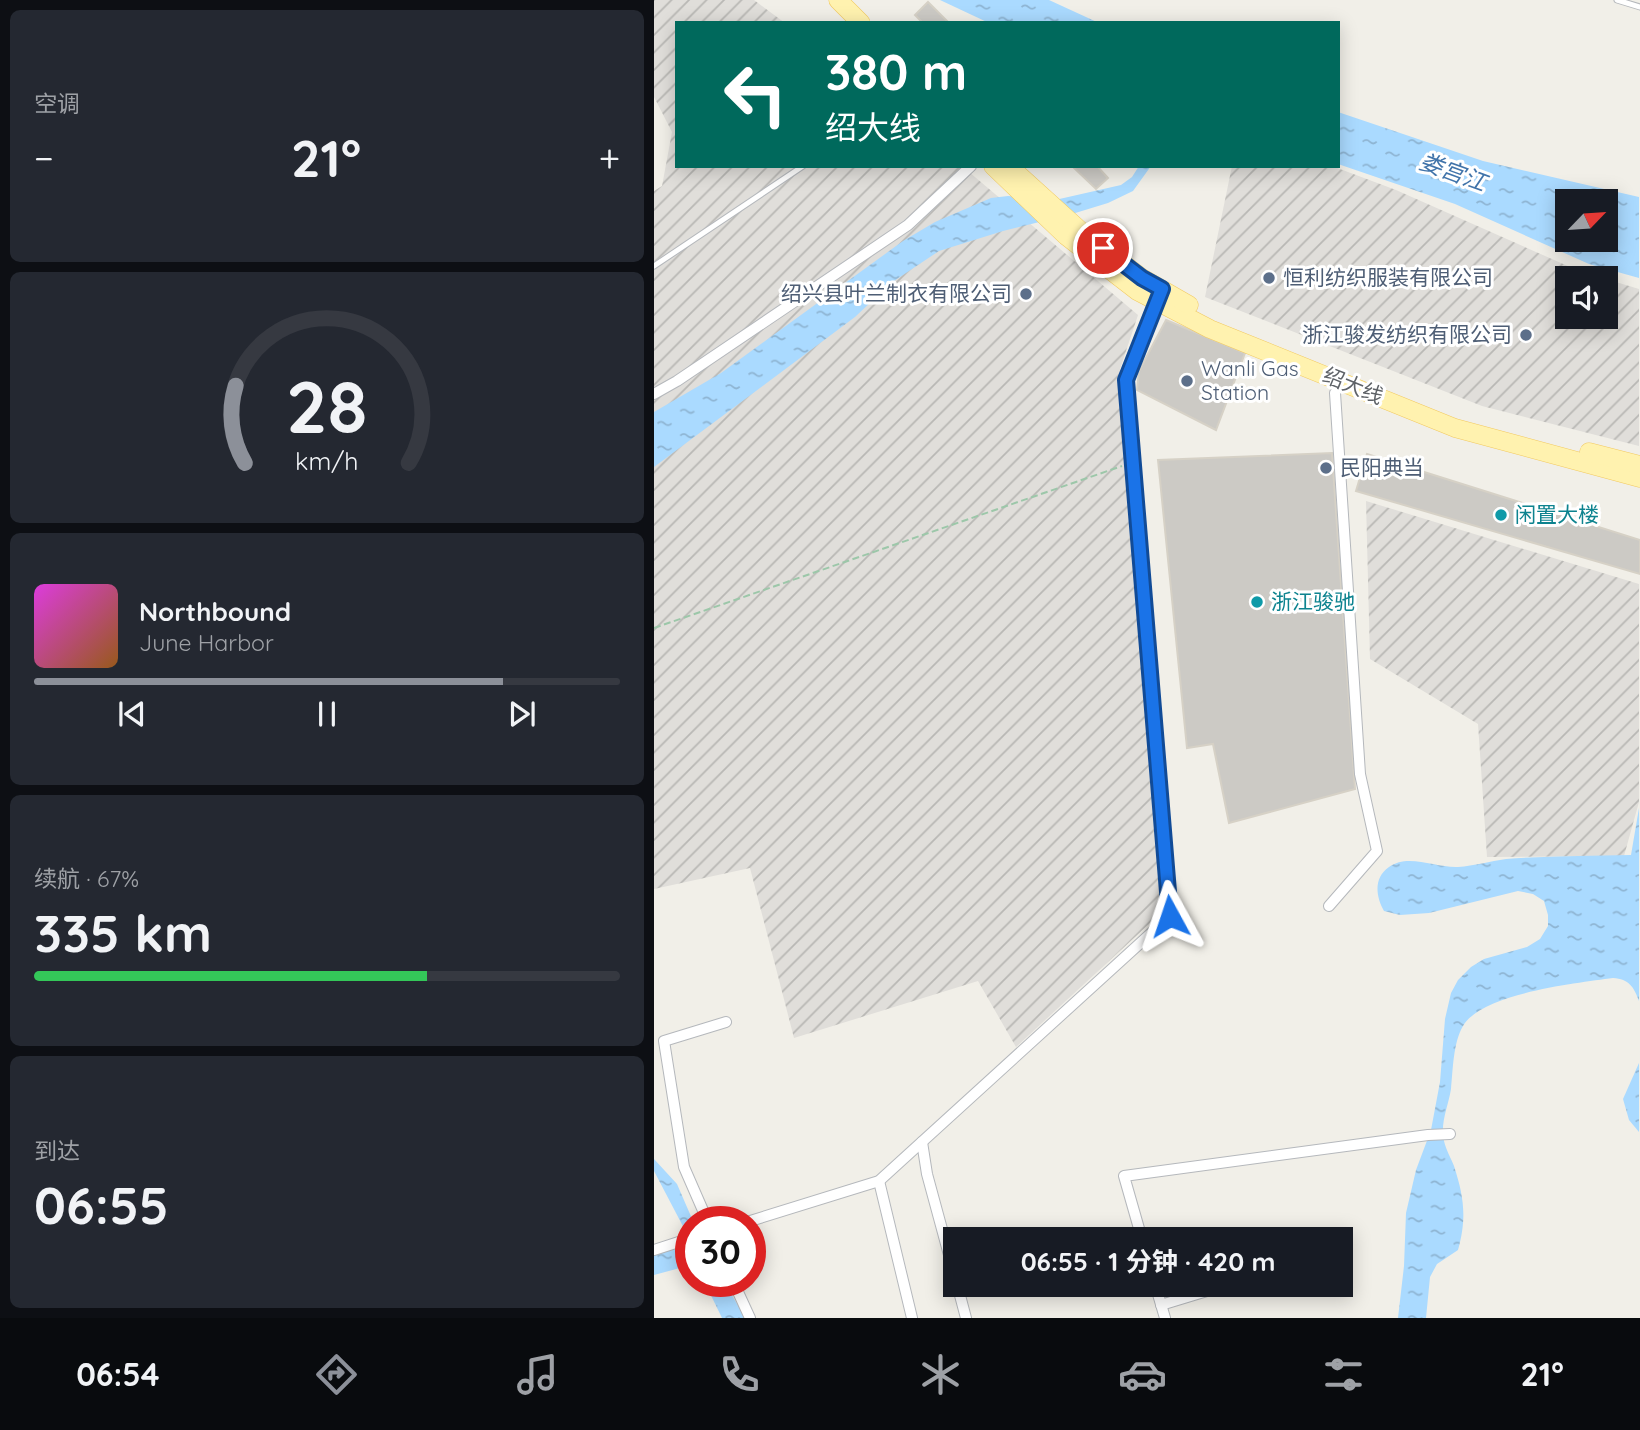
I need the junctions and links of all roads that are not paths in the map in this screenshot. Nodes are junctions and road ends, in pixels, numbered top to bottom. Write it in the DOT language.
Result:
graph roads {
  1 [pos="824,0"];
  2 [pos="838,0"];
  3 [pos="1617,0"];
  4 [pos="1639,7"];
  5 [pos="845,21"];
  6 [pos="859,21"];
  7 [pos="800,168"];
  8 [pos="969,168"];
  9 [pos="996,168"];
  10 [pos="1010,168"];
  11 [pos="1022,185"];
  12 [pos="654,266"];
  13 [pos="1160,295"];
  14 [pos="1335,393"];
  15 [pos="654,394"];
  16 [pos="1639,465"];
  17 [pos="1639,478"];
  18 [pos="1329,906"];
  19 [pos="726,1022"];
  20 [pos="1447,1135"];
  21 [pos="922,1142"];
  22 [pos="879,1181"];
  23 [pos="701,1206"];
  24 [pos="766,1216"];
  25 [pos="1139,1227"];
  26 [pos="943,1233"];
  27 [pos="675,1243"];
  28 [pos="654,1250"];
  29 [pos="740,1297"];
  30 [pos="960,1297"];
  31 [pos="1159,1297"];
  32 [pos="1189,1297"];
  33 [pos="1161,1306"];
  34 [pos="750,1318"];
  35 [pos="912,1318"];
  36 [pos="966,1318"];
  37 [pos="1165,1318"];
  1 -- 5 [label="main road"];
  2 -- 6 [label="main road"];
  3 -- 4 [label="lane"];
  7 -- 12 [label="lane"];
  8 -- 15 [label="street"];
  9 -- 11 [label="main road, 绍大线"];
  10 -- 11 [label="main road, 绍大线"];
  11 -- 13 [label="main road, 绍大线"];
  13 -- 16 [label="main road, 绍大线"];
  13 -- 17 [label="main road, 绍大线"];
  13 -- 21 [label="street"];
  14 -- 18 [label="street"];
  19 -- 23 [label="street"];
  20 -- 25 [label="street"];
  21 -- 22 [label="street"];
  21 -- 26 [label="street"];
  22 -- 24 [label="street"];
  22 -- 35 [label="street"];
  27 -- 28 [label="street"];
  29 -- 34 [label="street"];
  30 -- 36 [label="street"];
  31 -- 33 [label="street"];
  32 -- 33 [label="street"];
  33 -- 37 [label="street"];
}
